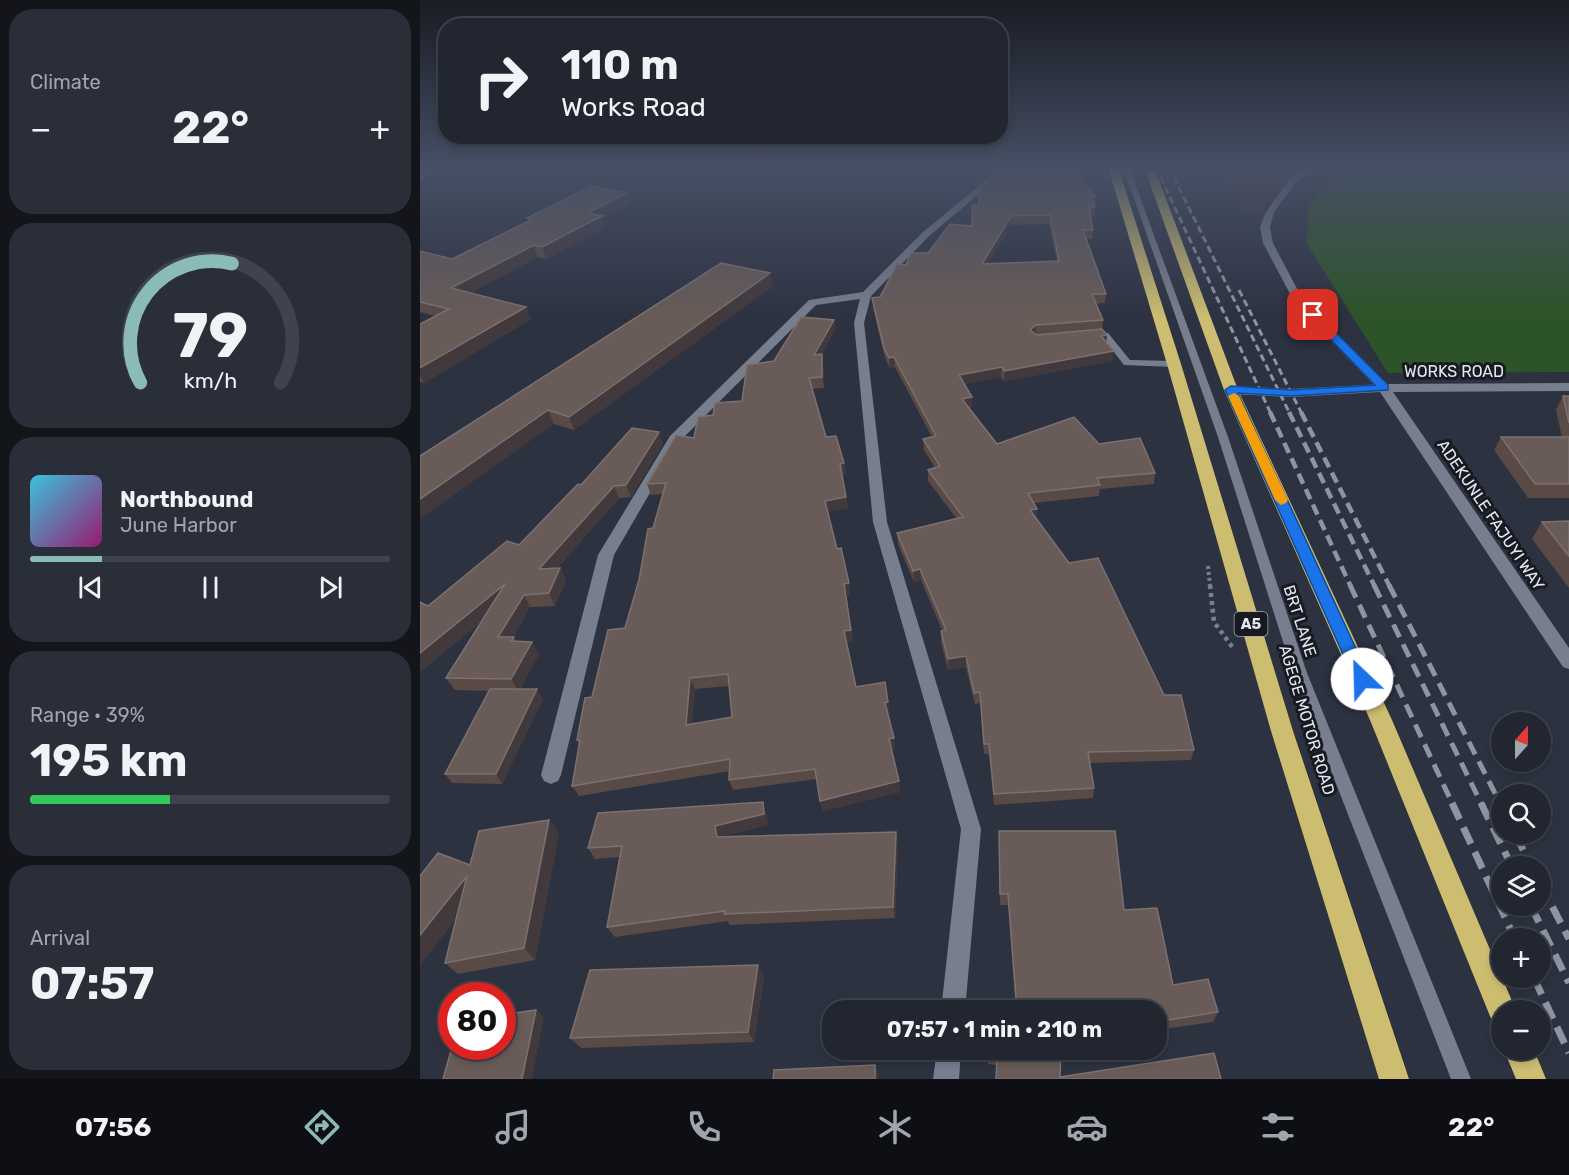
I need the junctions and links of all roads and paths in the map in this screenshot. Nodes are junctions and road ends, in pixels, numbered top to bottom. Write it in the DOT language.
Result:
graph roads {
  1 [pos="946,217"];
  2 [pos="1129,217"];
  3 [pos="1144,217"];
  4 [pos="1168,217"];
  5 [pos="1268,217"];
  6 [pos="866,295"];
  7 [pos="1084,335"];
  8 [pos="1174,364"];
  9 [pos="1569,387"];
  10 [pos="1384,388"];
  11 [pos="1231,390"];
  12 [pos="1569,662"];
  13 [pos="551,775"];
  14 [pos="954,1000"];
  15 [pos="1497,1000"];
  16 [pos="948,1060"];
  17 [pos="1523,1060"];
  18 [pos="946,1079"];
  19 [pos="1394,1079"];
  20 [pos="1461,1079"];
  21 [pos="1531,1079"];
  1 -- 6 [label="street"];
  2 -- 8 [label="highway, AGEGE MOTOR ROAD / A5"];
  3 -- 20 [label="lane, BRT LANE"];
  4 -- 11 [label="highway"];
  5 -- 10 [label="street, ADEKUNLE FAJUYI WAY"];
  6 -- 13 [label="street"];
  6 -- 14 [label="street"];
  7 -- 8 [label="lane"];
  8 -- 19 [label="highway, AGEGE MOTOR ROAD / A5"];
  9 -- 10 [label="street, WORKS ROAD"];
  10 -- 11 [label="street, WORKS ROAD"];
  10 -- 12 [label="street, ADEKUNLE FAJUYI WAY"];
  11 -- 15 [label="highway"];
  16 -- 18 [label="street"];
  17 -- 21 [label="highway"];
}
